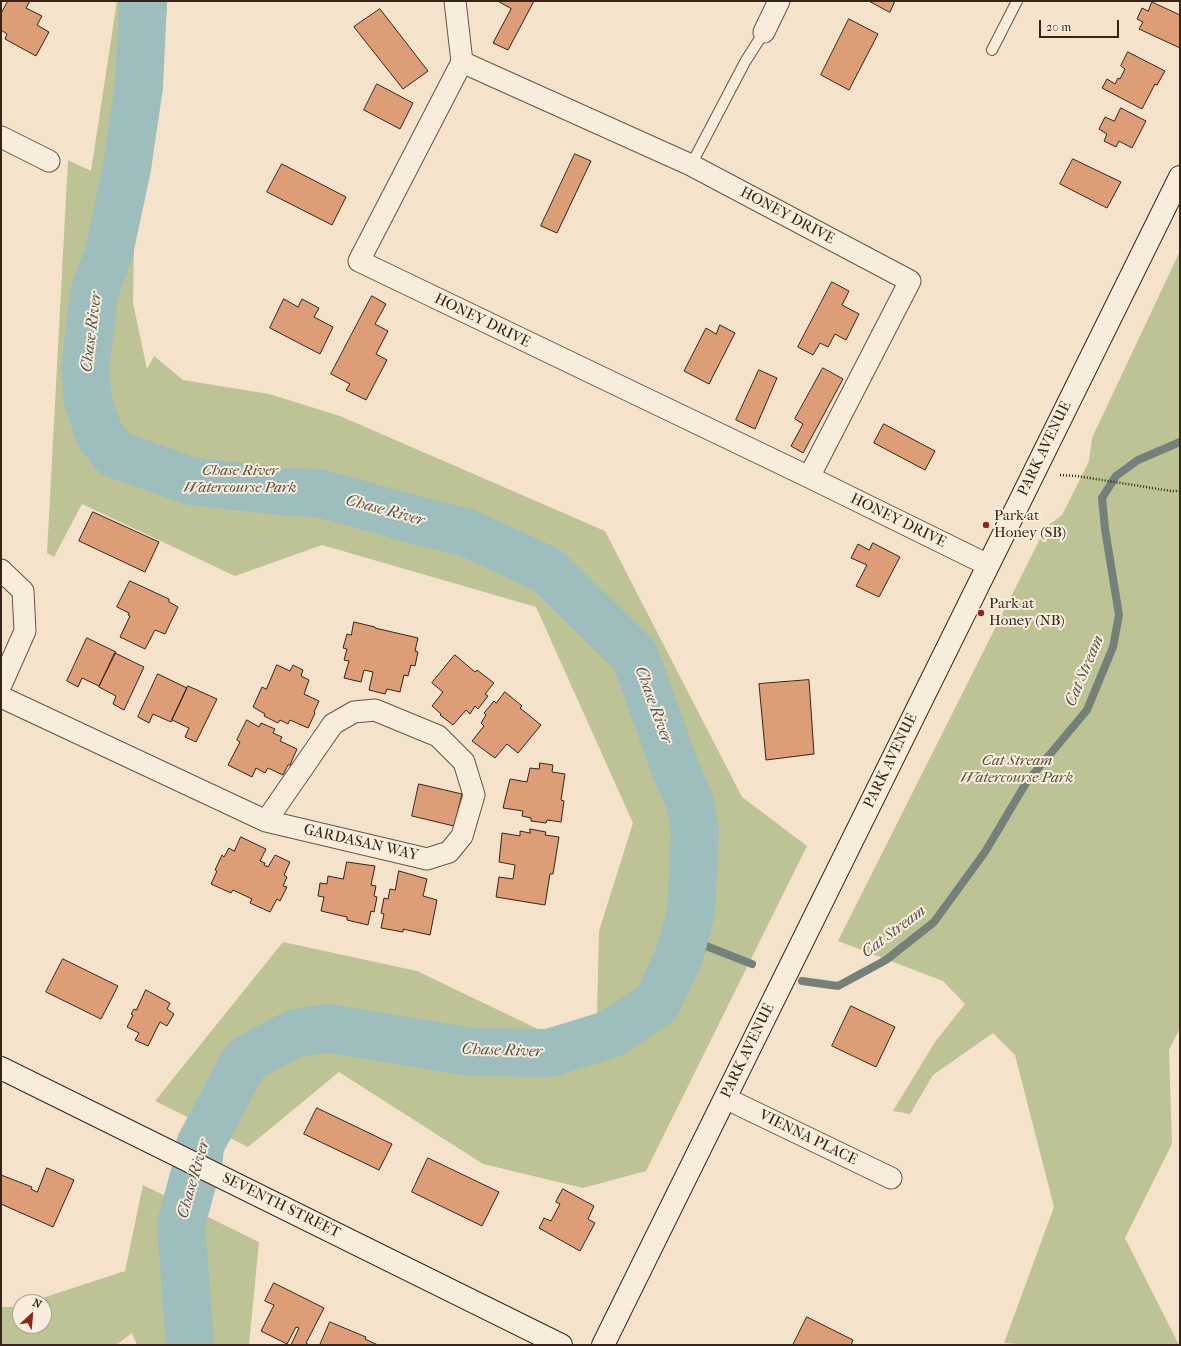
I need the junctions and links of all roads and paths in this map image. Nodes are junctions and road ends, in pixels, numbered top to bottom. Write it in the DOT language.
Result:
graph roads {
  1 [pos="455,1"];
  2 [pos="779,1"];
  3 [pos="1017,1"];
  4 [pos="764,32"];
  5 [pos="992,50"];
  6 [pos="462,62"];
  7 [pos="1,137"];
  8 [pos="49,161"];
  9 [pos="691,164"];
  10 [pos="1180,177"];
  11 [pos="1077,476"];
  12 [pos="809,477"];
  13 [pos="1180,491"];
  14 [pos="988,565"];
  15 [pos="1,570"];
  16 [pos="1,685"];
  17 [pos="1,697"];
  18 [pos="266,820"];
  19 [pos="1,1068"];
  20 [pos="725,1098"];
  21 [pos="891,1178"];
  22 [pos="561,1345"];
  23 [pos="602,1345"];
  1 -- 6 [label="street"];
  2 -- 4 [label="street"];
  3 -- 5 [label="lane"];
  4 -- 9 [label="lane"];
  6 -- 9 [label="street, HONEY DRIVE"];
  6 -- 12 [label="street, HONEY DRIVE"];
  7 -- 8 [label="street"];
  9 -- 12 [label="street, HONEY DRIVE"];
  10 -- 14 [label="street, PARK AVENUE"];
  11 -- 13 [label="path"];
  12 -- 14 [label="street, HONEY DRIVE"];
  14 -- 20 [label="street, PARK AVENUE"];
  15 -- 16 [label="street"];
  17 -- 18 [label="street, GARDASAN WAY"];
  18 -- 18 [label="street, GARDASAN WAY"];
  19 -- 22 [label="street, SEVENTH STREET"];
  20 -- 21 [label="street, VIENNA PLACE"];
  20 -- 23 [label="street, PARK AVENUE"];
}
